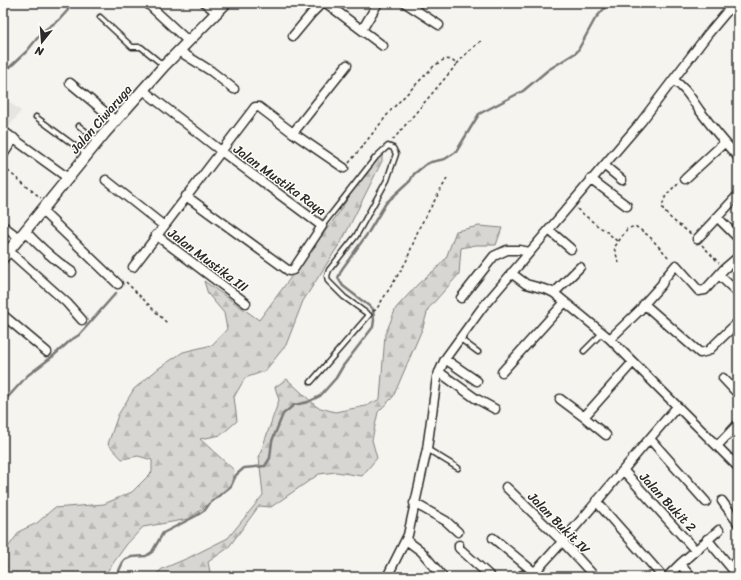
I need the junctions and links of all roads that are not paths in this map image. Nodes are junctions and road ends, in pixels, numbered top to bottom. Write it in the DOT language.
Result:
graph roads {
  1 [pos="146,3"];
  2 [pos="205,3"];
  3 [pos="226,3"];
  4 [pos="322,3"];
  5 [pos="326,3"];
  6 [pos="378,3"];
  7 [pos="405,3"];
  8 [pos="734,3"];
  9 [pos="217,13"];
  10 [pos="100,17"];
  11 [pos="438,25"];
  12 [pos="362,30"];
  13 [pos="293,36"];
  14 [pos="188,42"];
  15 [pos="383,46"];
  16 [pos="179,51"];
  17 [pos="347,65"];
  18 [pos="164,66"];
  19 [pos="673,80"];
  20 [pos="70,83"];
  21 [pos="234,89"];
  22 [pos="143,90"];
  23 [pos="36,117"];
  24 [pos="116,121"];
  25 [pos="79,126"];
  26 [pos="3,131"];
  27 [pos="293,133"];
  28 [pos="14,138"];
  29 [pos="98,141"];
  30 [pos="724,142"];
  31 [pos="221,151"];
  32 [pos="87,154"];
  33 [pos="3,155"];
  34 [pos="738,157"];
  35 [pos="346,166"];
  36 [pos="605,166"];
  37 [pos="68,178"];
  38 [pos="685,179"];
  39 [pos="106,180"];
  40 [pos="591,180"];
  41 [pos="622,180"];
  42 [pos="738,195"];
  43 [pos="186,196"];
  44 [pos="627,206"];
  45 [pos="44,207"];
  46 [pos="718,218"];
  47 [pos="3,226"];
  48 [pos="164,226"];
  49 [pos="322,226"];
  50 [pos="549,230"];
  51 [pos="22,234"];
  52 [pos="156,235"];
  53 [pos="738,238"];
  54 [pos="696,239"];
  55 [pos="571,250"];
  56 [pos="530,252"];
  57 [pos="6,254"];
  58 [pos="738,256"];
  59 [pos="133,267"];
  60 [pos="580,267"];
  61 [pos="72,272"];
  62 [pos="722,272"];
  63 [pos="511,273"];
  64 [pos="118,284"];
  65 [pos="554,293"];
  66 [pos="738,293"];
  67 [pos="461,298"];
  68 [pos="565,302"];
  69 [pos="246,303"];
  70 [pos="644,304"];
  71 [pos="3,315"];
  72 [pos="82,320"];
  73 [pos="738,322"];
  74 [pos="602,333"];
  75 [pos="459,338"];
  76 [pos="610,339"];
  77 [pos="584,351"];
  78 [pos="47,352"];
  79 [pos="478,352"];
  80 [pos="445,359"];
  81 [pos="633,362"];
  82 [pos="438,372"];
  83 [pos="502,372"];
  84 [pos="723,378"];
  85 [pos="478,381"];
  86 [pos="311,382"];
  87 [pos="738,394"];
  88 [pos="560,399"];
  89 [pos="677,407"];
  90 [pos="495,409"];
  91 [pos="584,416"];
  92 [pos="738,424"];
  93 [pos="606,435"];
  94 [pos="650,439"];
  95 [pos="717,446"];
  96 [pos="428,449"];
  97 [pos="738,467"];
  98 [pos="458,468"];
  99 [pos="623,470"];
  100 [pos="506,486"];
  101 [pos="596,501"];
  102 [pos="722,501"];
  103 [pos="706,502"];
  104 [pos="414,503"];
  105 [pos="738,523"];
  106 [pos="719,530"];
  107 [pos="458,532"];
  108 [pos="492,538"];
  109 [pos="707,539"];
  110 [pos="406,540"];
  111 [pos="563,542"];
  112 [pos="459,546"];
  113 [pos="696,550"];
  114 [pos="680,564"];
  115 [pos="532,575"];
  116 [pos="666,576"];
  117 [pos="738,576"];
  118 [pos="386,577"];
  119 [pos="443,577"];
  120 [pos="491,577"];
  121 [pos="519,577"];
  122 [pos="526,577"];
  123 [pos="595,577"];
  124 [pos="691,577"];
  1 -- 14 [label="street"];
  2 -- 9 [label="street"];
  3 -- 9 [label="street, Jalan Ciwaruga"];
  4 -- 13 [label="street"];
  5 -- 12 [label="street"];
  6 -- 12 [label="street"];
  7 -- 11 [label="street"];
  8 -- 19 [label="street"];
  9 -- 14 [label="street, Jalan Ciwaruga"];
  10 -- 18 [label="lane"];
  12 -- 15 [label="street"];
  14 -- 16 [label="street, Jalan Ciwaruga"];
  16 -- 18 [label="street, Jalan Ciwaruga"];
  16 -- 21 [label="street"];
  17 -- 27 [label="street"];
  18 -- 22 [label="street, Jalan Ciwaruga"];
  19 -- 30 [label="street"];
  19 -- 36 [label="street"];
  20 -- 24 [label="street"];
  22 -- 24 [label="street, Jalan Ciwaruga"];
  22 -- 31 [label="street, Jalan Mustika Raya"];
  23 -- 32 [label="lane"];
  24 -- 29 [label="street, Jalan Ciwaruga"];
  25 -- 29 [label="lane"];
  26 -- 28 [label="street"];
  27 -- 31 [label="street"];
  27 -- 35 [label="street"];
  28 -- 33 [label="street"];
  28 -- 37 [label="street"];
  29 -- 32 [label="street, Jalan Ciwaruga"];
  30 -- 34 [label="street"];
  30 -- 38 [label="street"];
  31 -- 43 [label="street"];
  31 -- 49 [label="street, Jalan Mustika Raya"];
  32 -- 37 [label="street, Jalan Ciwaruga"];
  36 -- 40 [label="street"];
  36 -- 41 [label="street"];
  37 -- 45 [label="street, Jalan Ciwaruga"];
  39 -- 48 [label="street"];
  40 -- 44 [label="street"];
  40 -- 50 [label="street"];
  42 -- 46 [label="street"];
  43 -- 48 [label="street"];
  43 -- 49 [label="street"];
  45 -- 51 [label="street, Jalan Ciwaruga"];
  45 -- 64 [label="street"];
  46 -- 53 [label="street"];
  46 -- 54 [label="street"];
  47 -- 51 [label="street"];
  48 -- 52 [label="street"];
  49 -- 86 [label="lane, Jalan Mustika Raya"];
  50 -- 55 [label="street"];
  50 -- 56 [label="street"];
  51 -- 57 [label="street, Jalan Ciwaruga"];
  51 -- 61 [label="street"];
  52 -- 59 [label="street"];
  52 -- 69 [label="street, Jalan Mustika III"];
  56 -- 63 [label="street"];
  56 -- 67 [label="street"];
  57 -- 72 [label="street"];
  58 -- 62 [label="street"];
  60 -- 65 [label="street"];
  62 -- 66 [label="street"];
  62 -- 70 [label="street"];
  63 -- 65 [label="street"];
  63 -- 75 [label="street"];
  65 -- 68 [label="street"];
  68 -- 74 [label="street"];
  68 -- 83 [label="street"];
  70 -- 73 [label="street"];
  70 -- 76 [label="street"];
  71 -- 78 [label="street"];
  74 -- 76 [label="street"];
  74 -- 77 [label="lane"];
  75 -- 79 [label="lane"];
  75 -- 80 [label="street"];
  76 -- 81 [label="street"];
  80 -- 82 [label="street"];
  80 -- 85 [label="street"];
  81 -- 89 [label="street"];
  81 -- 91 [label="street"];
  82 -- 90 [label="street"];
  82 -- 96 [label="street"];
  84 -- 87 [label="street"];
  88 -- 91 [label="street"];
  89 -- 94 [label="street"];
  89 -- 95 [label="street"];
  91 -- 93 [label="street"];
  92 -- 95 [label="street"];
  94 -- 99 [label="street"];
  94 -- 103 [label="street"];
  95 -- 97 [label="street"];
  96 -- 98 [label="lane"];
  96 -- 104 [label="street"];
  99 -- 101 [label="street"];
  99 -- 113 [label="street, Jalan Bukit 2"];
  100 -- 111 [label="street, Jalan Bukit IV"];
  101 -- 111 [label="street"];
  101 -- 116 [label="street"];
  102 -- 105 [label="street"];
  104 -- 107 [label="street"];
  104 -- 110 [label="street"];
  106 -- 109 [label="street"];
  108 -- 115 [label="street"];
  109 -- 113 [label="street"];
  109 -- 117 [label="street"];
  110 -- 118 [label="street"];
  110 -- 119 [label="street"];
  111 -- 115 [label="street"];
  111 -- 123 [label="street, Jalan Bukit IV"];
  112 -- 120 [label="street"];
  113 -- 114 [label="street"];
  114 -- 116 [label="street"];
  114 -- 124 [label="street"];
  121 -- 122 [label="street"];
}
